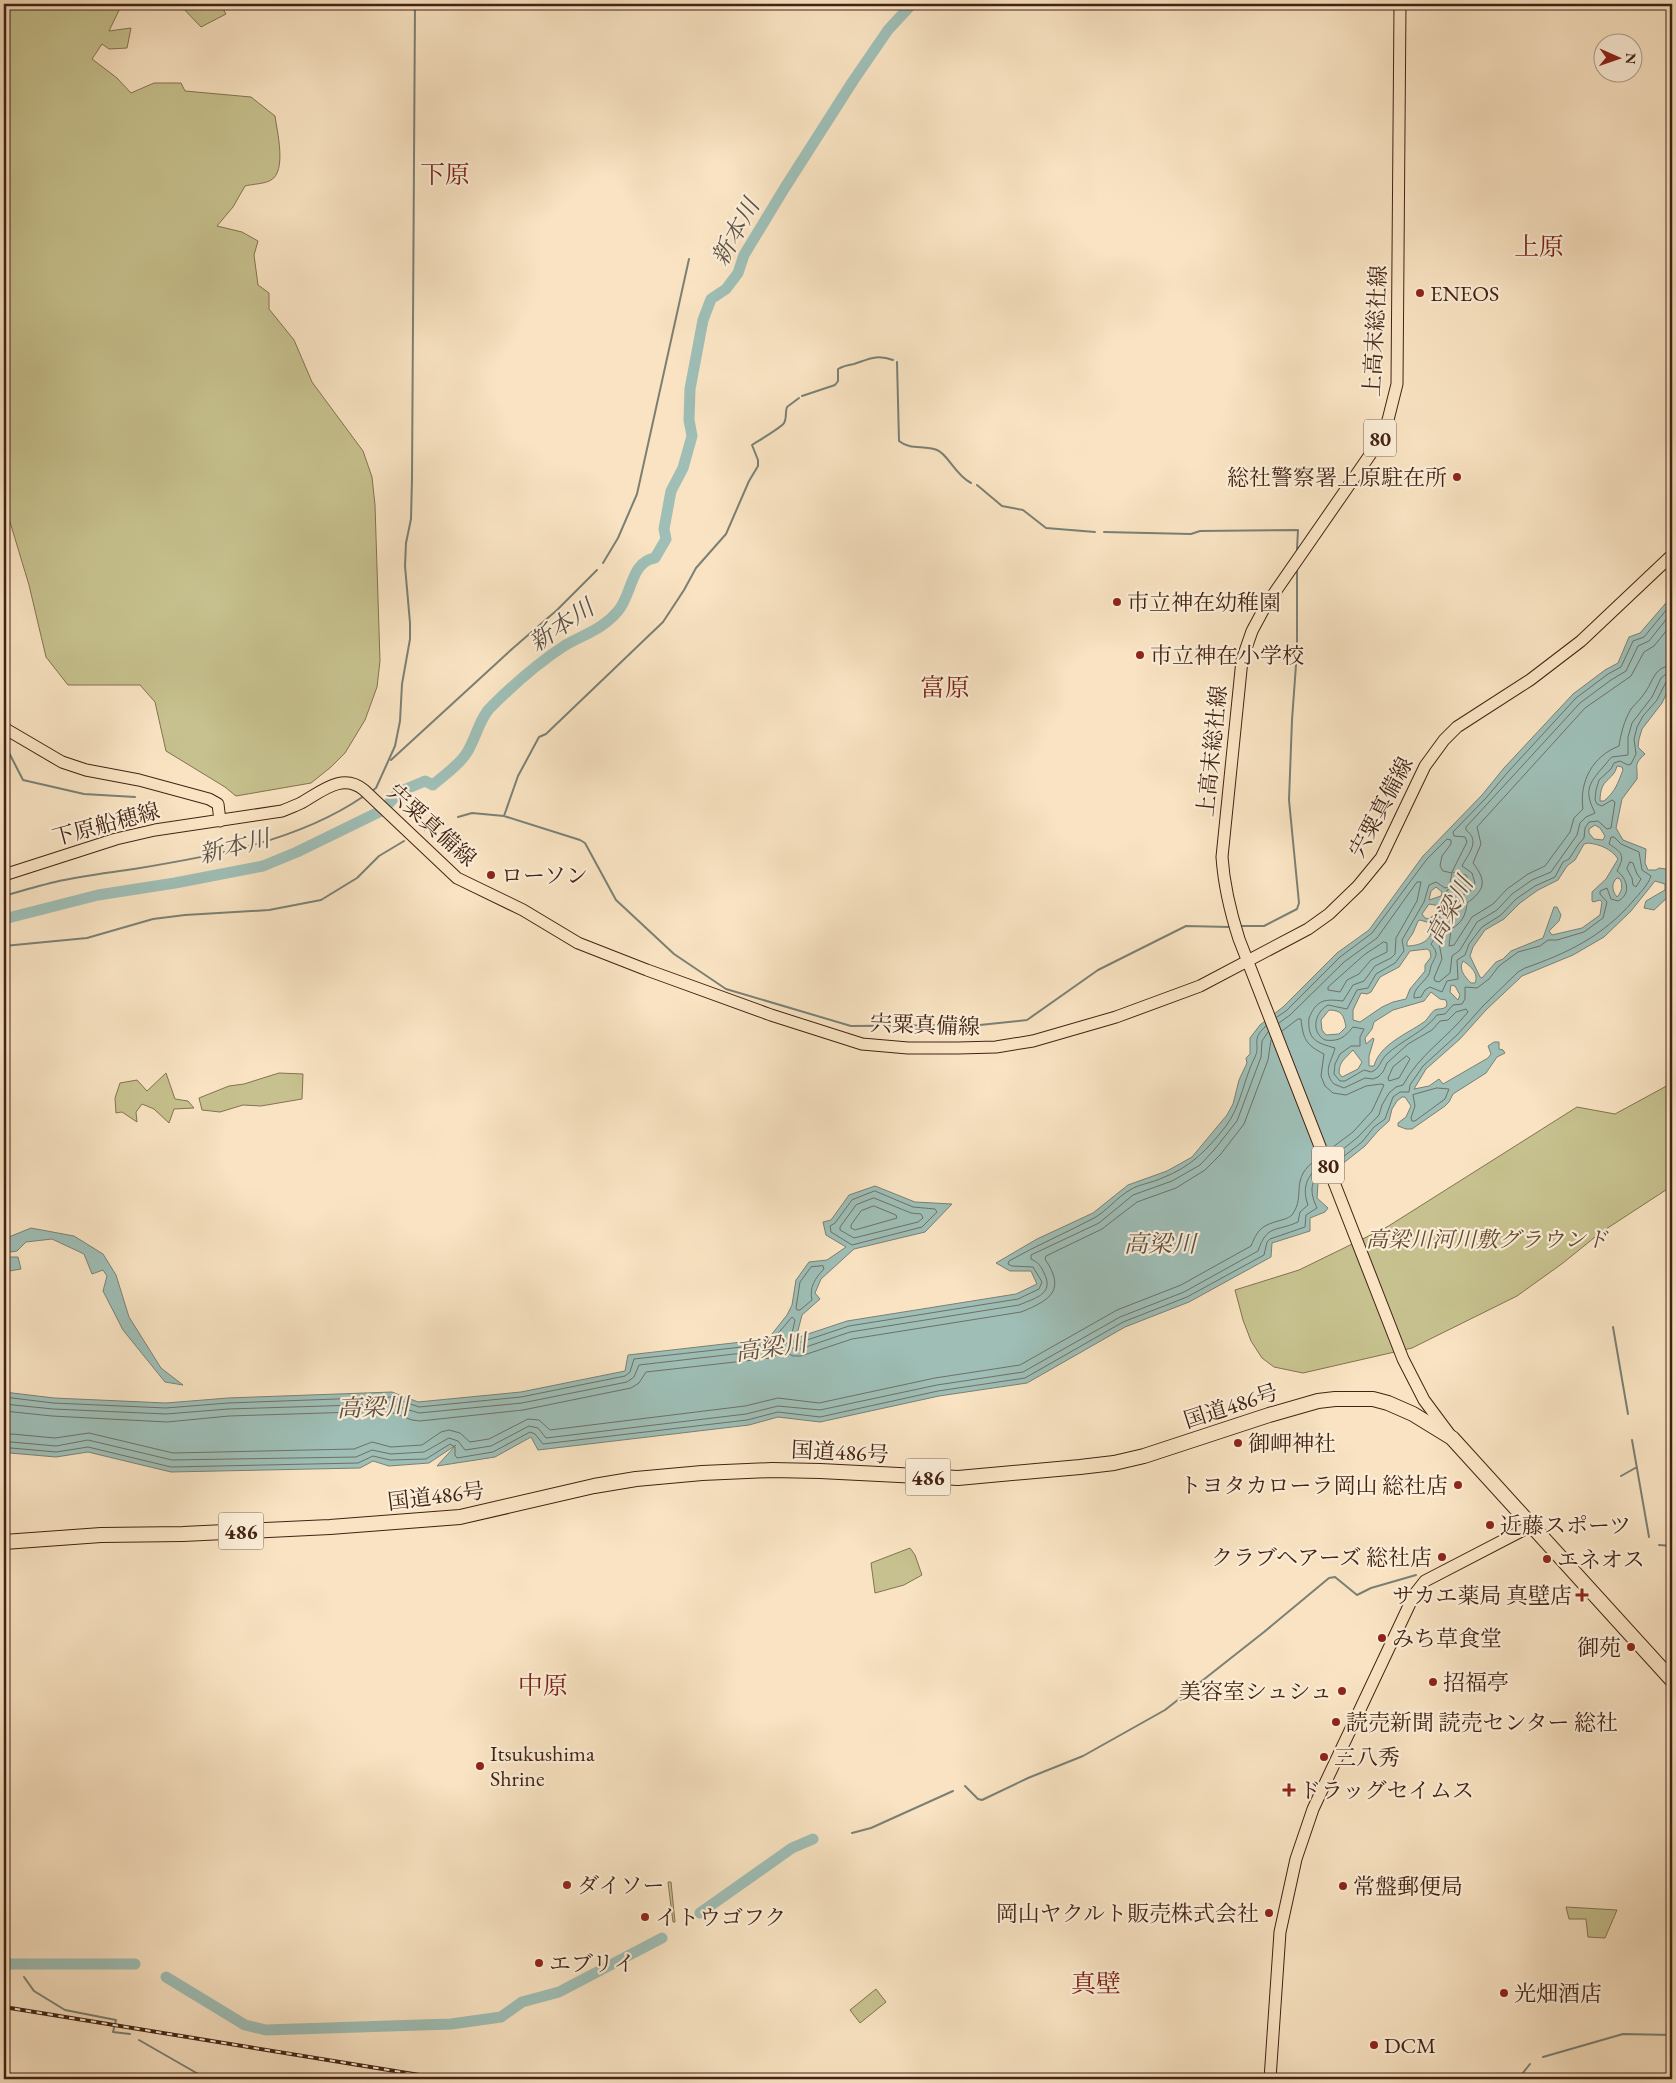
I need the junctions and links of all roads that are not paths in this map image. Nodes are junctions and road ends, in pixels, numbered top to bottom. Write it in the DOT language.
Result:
graph roads {
  1 [pos="1400,4"];
  2 [pos="1672,555"];
  3 [pos="4,728"];
  4 [pos="220,821"];
  5 [pos="4,875"];
  6 [pos="1250,966"];
  7 [pos="1452,1438"];
  8 [pos="1533,1525"];
  9 [pos="4,1542"];
  10 [pos="1672,1680"];
  11 [pos="1270,2079"];
  1 -- 6 [label="main road, 上高末総社線 / 80"];
  2 -- 6 [label="main road, 宍粟真備線"];
  3 -- 4 [label="main road"];
  4 -- 5 [label="main road, 下原船穂線"];
  4 -- 6 [label="main road, 宍粟真備線"];
  6 -- 7 [label="main road, 上高末総社線 / 80"];
  7 -- 8 [label="highway, 国道486号 / 486"];
  7 -- 9 [label="highway, 国道486号 / 486"];
  8 -- 10 [label="highway, 国道486号 / 486"];
  8 -- 11 [label="main road"];
}
